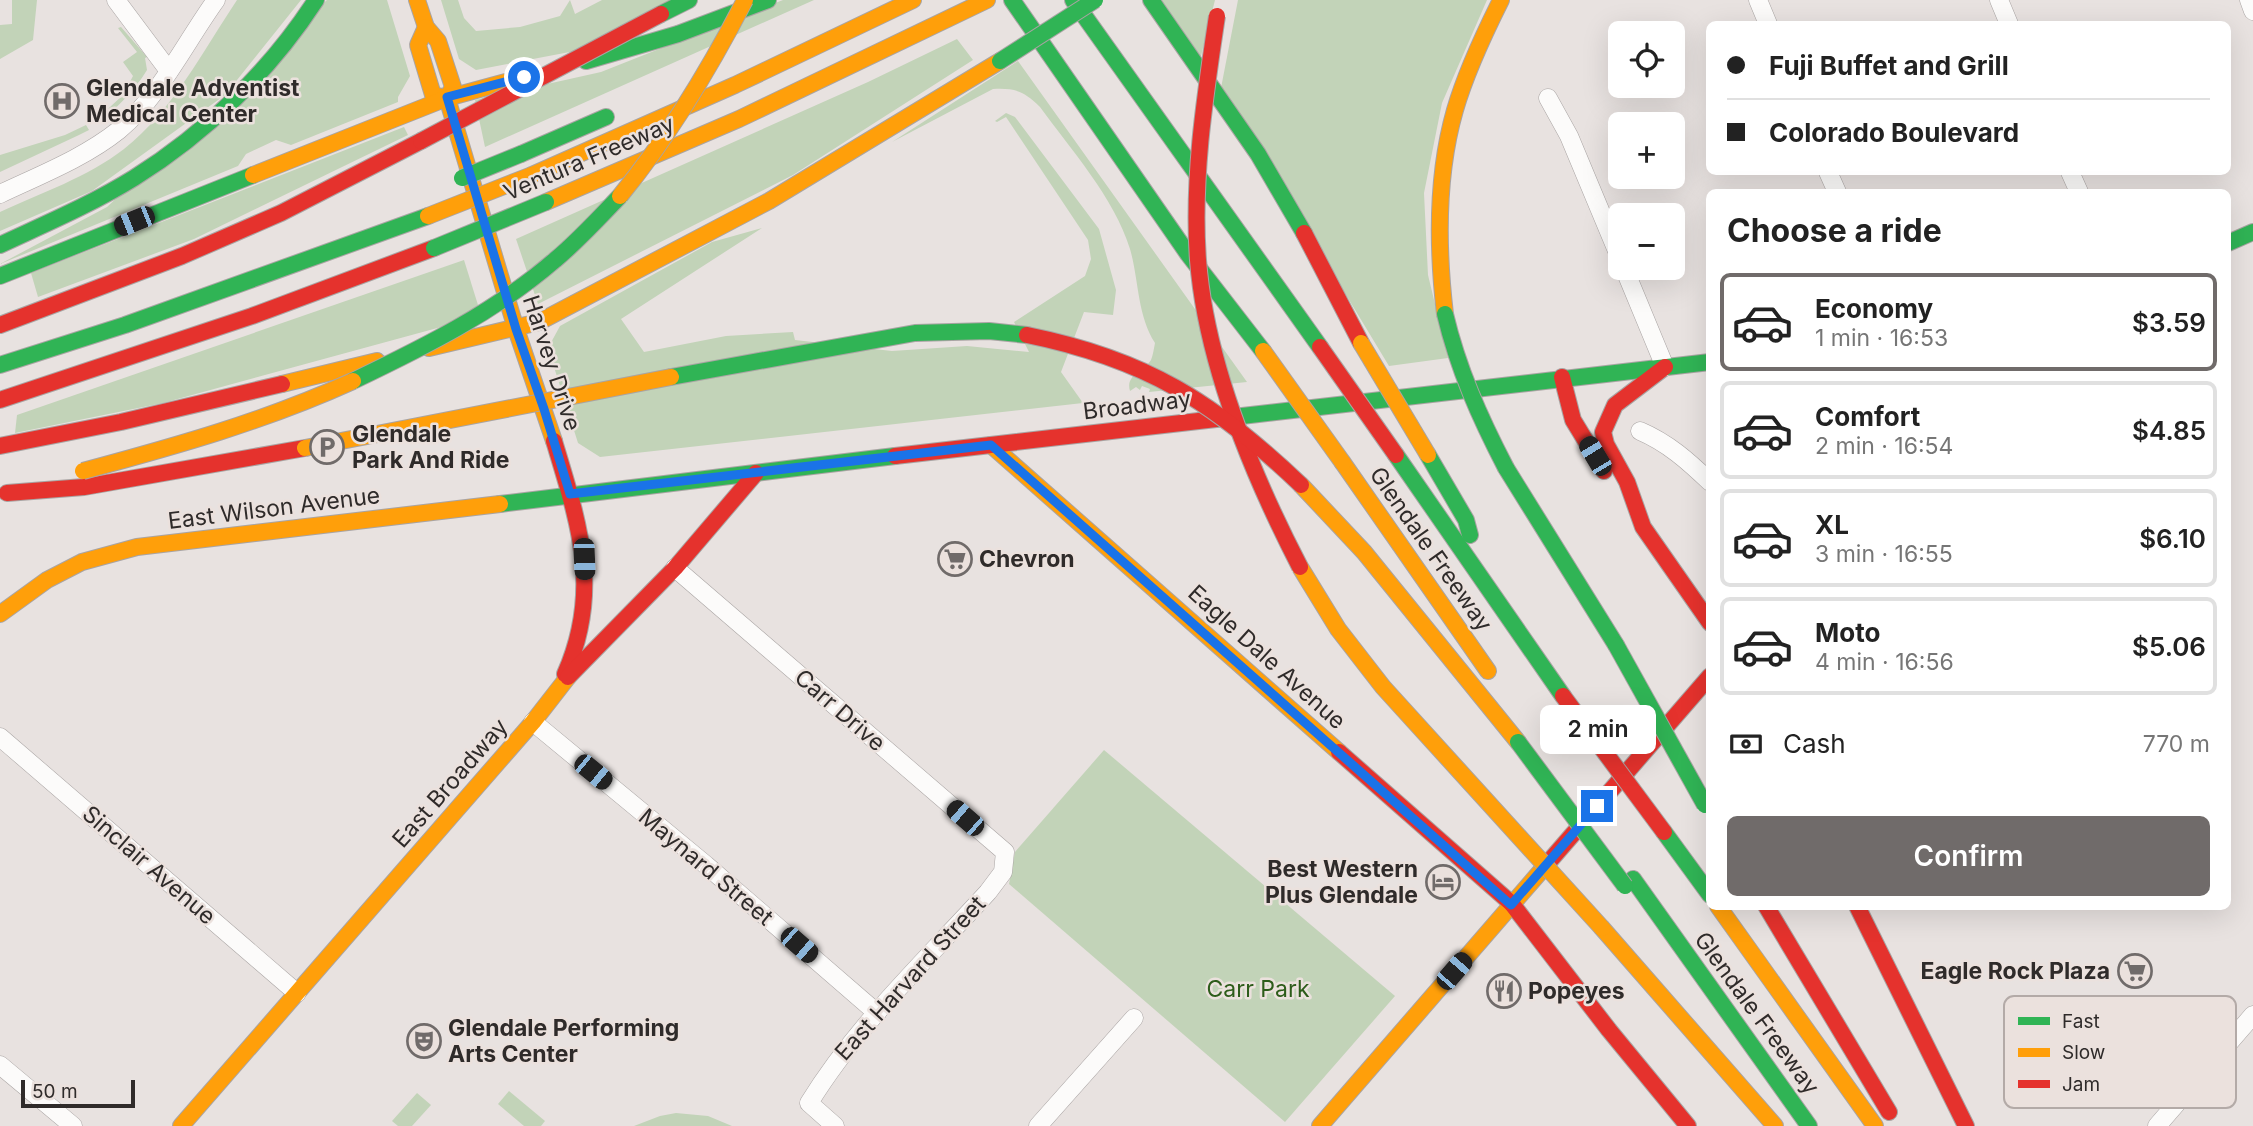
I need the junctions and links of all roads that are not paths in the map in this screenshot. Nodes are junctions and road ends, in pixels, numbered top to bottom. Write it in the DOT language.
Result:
graph roads {
  1 [pos="116,0"];
  2 [pos="216,0"];
  3 [pos="316,0"];
  4 [pos="417,0"];
  5 [pos="690,0"];
  6 [pos="745,0"];
  7 [pos="768,0"];
  8 [pos="913,0"];
  9 [pos="987,0"];
  10 [pos="1012,0"];
  11 [pos="1073,0"];
  12 [pos="1095,0"];
  13 [pos="1151,0"];
  14 [pos="1501,0"];
  15 [pos="1758,0"];
  16 [pos="1999,0"];
  17 [pos="2249,0"];
  18 [pos="930,6"];
  19 [pos="1219,8"];
  20 [pos="2253,10"];
  21 [pos="1767,21"];
  22 [pos="2008,21"];
  23 [pos="728,65"];
  24 [pos="169,71"];
  25 [pos="680,86"];
  26 [pos="447,97"];
  27 [pos="1548,98"];
  28 [pos="618,112"];
  29 [pos="534,180"];
  30 [pos="448,184"];
  31 [pos="0,194"];
  32 [pos="428,221"];
  33 [pos="1608,229"];
  34 [pos="2253,232"];
  35 [pos="2231,242"];
  36 [pos="0,245"];
  37 [pos="0,276"];
  38 [pos="1629,280"];
  39 [pos="0,325"];
  40 [pos="516,329"];
  41 [pos="1706,362"];
  42 [pos="0,365"];
  43 [pos="1665,367"];
  44 [pos="1562,377"];
  45 [pos="0,378"];
  46 [pos="0,400"];
  47 [pos="1640,431"];
  48 [pos="991,445"];
  49 [pos="0,446"];
  50 [pos="756,474"];
  51 [pos="1706,478"];
  52 [pos="83,479"];
  53 [pos="3,494"];
  54 [pos="570,494"];
  55 [pos="1643,527"];
  56 [pos="675,568"];
  57 [pos="1484,581"];
  58 [pos="0,614"];
  59 [pos="1706,616"];
  60 [pos="1706,681"];
  61 [pos="560,686"];
  62 [pos="1499,687"];
  63 [pos="533,722"];
  64 [pos="0,737"];
  65 [pos="1706,807"];
  66 [pos="1005,852"];
  67 [pos="1706,890"];
  68 [pos="1511,905"];
  69 [pos="1721,910"];
  70 [pos="1768,910"];
  71 [pos="1859,910"];
  72 [pos="297,993"];
  73 [pos="877,1013"];
  74 [pos="2253,1015"];
  75 [pos="1133,1018"];
  76 [pos="2236,1035"];
  77 [pos="0,1065"];
  78 [pos="2173,1108"];
  79 [pos="73,1126"];
  80 [pos="181,1126"];
  81 [pos="835,1126"];
  82 [pos="1038,1126"];
  83 [pos="1321,1126"];
  84 [pos="1688,1126"];
  85 [pos="1774,1126"];
  86 [pos="1810,1126"];
  87 [pos="1875,1126"];
  88 [pos="1898,1126"];
  89 [pos="1966,1126"];
  90 [pos="2157,1126"];
  1 -- 24 [label="street"];
  2 -- 24 [label="street"];
  3 -- 36 [label="main road"];
  4 -- 26 [label="main road, Harvey Drive"];
  5 -- 39 [label="main road, bridge"];
  6 -- 52 [label="main road, bridge"];
  7 -- 26 [label="main road"];
  8 -- 29 [label="main road"];
  9 -- 46 [label="main road, Ventura Freeway, bridge"];
  10 -- 62 [label="main road, Glendale Freeway, bridge"];
  11 -- 57 [label="main road, Glendale Freeway, bridge"];
  12 -- 40 [label="main road, bridge"];
  13 -- 57 [label="main road, bridge"];
  14 -- 65 [label="main road, bridge"];
  15 -- 21 [label="street"];
  16 -- 22 [label="street"];
  17 -- 20 [label="street"];
  18 -- 29 [label="main road"];
  19 -- 85 [label="main road, bridge"];
  23 -- 25 [label="main road, Ventura Freeway"];
  24 -- 31 [label="street"];
  26 -- 37 [label="main road"];
  26 -- 40 [label="main road, Harvey Drive"];
  27 -- 33 [label="street"];
  28 -- 30 [label="main road, Ventura Freeway, bridge"];
  29 -- 32 [label="main road, bridge"];
  32 -- 42 [label="main road"];
  32 -- 45 [label="main road"];
  34 -- 35 [label="main road"];
  38 -- 43 [label="street"];
  40 -- 49 [label="main road"];
  40 -- 54 [label="main road, Harvey Drive"];
  41 -- 43 [label="main road, Broadway"];
  43 -- 44 [label="main road, Broadway"];
  43 -- 55 [label="main road"];
  44 -- 48 [label="main road, Broadway"];
  44 -- 55 [label="main road"];
  47 -- 51 [label="street"];
  48 -- 50 [label="main road, Broadway"];
  48 -- 68 [label="main road, Eagle Dale Avenue"];
  50 -- 54 [label="main road, Broadway"];
  50 -- 56 [label="main road, East Broadway"];
  52 -- 53 [label="main road"];
  52 -- 86 [label="main road, Glendale Freeway, bridge"];
  54 -- 58 [label="main road, East Wilson Avenue"];
  54 -- 61 [label="main road, Harvey Drive"];
  55 -- 59 [label="main road"];
  56 -- 61 [label="main road, East Broadway"];
  56 -- 66 [label="street, Carr Drive"];
  57 -- 67 [label="main road, Glendale Freeway, bridge"];
  60 -- 68 [label="main road"];
  61 -- 63 [label="main road, East Broadway"];
  63 -- 72 [label="main road, East Broadway"];
  63 -- 73 [label="street, Maynard Street"];
  64 -- 72 [label="street, Sinclair Avenue"];
  66 -- 73 [label="street, East Harvard Street"];
  68 -- 83 [label="main road"];
  68 -- 84 [label="main road, Eagle Dale Avenue"];
  69 -- 87 [label="main road, Glendale Freeway"];
  70 -- 88 [label="main road"];
  71 -- 89 [label="main road"];
  72 -- 80 [label="main road, East Broadway"];
  73 -- 81 [label="street, East Harvard Street"];
  74 -- 76 [label="street"];
  75 -- 82 [label="street"];
  77 -- 79 [label="street"];
  78 -- 90 [label="street"];
}
